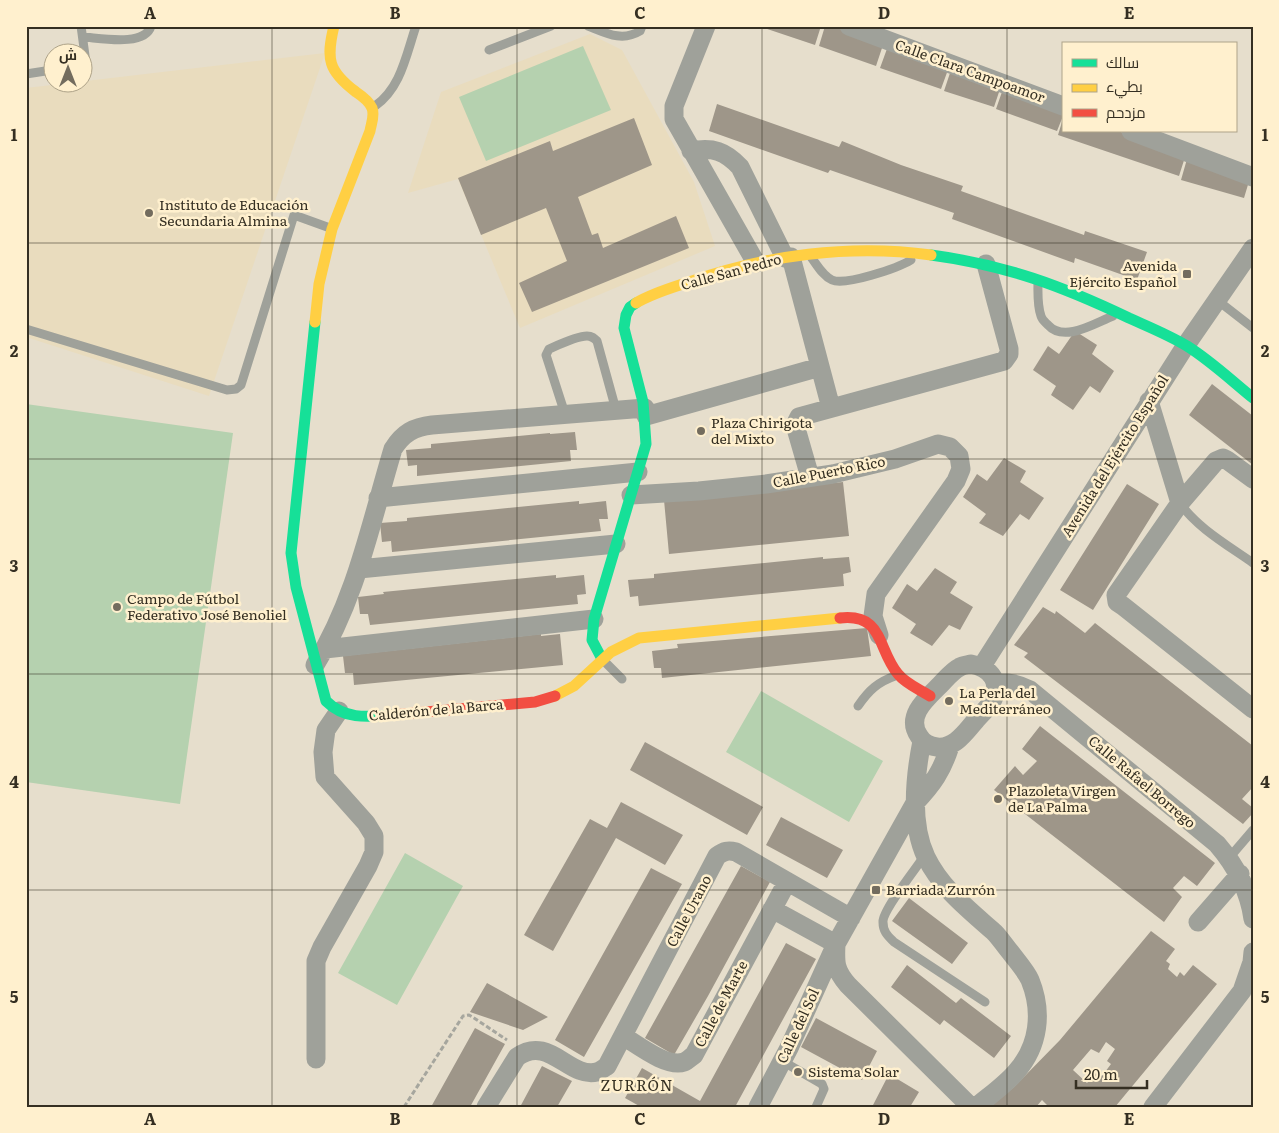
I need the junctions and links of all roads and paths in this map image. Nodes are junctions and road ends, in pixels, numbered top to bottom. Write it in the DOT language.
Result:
graph roads {
  1 [pos="81,26"];
  2 [pos="151,26"];
  3 [pos="334,26"];
  4 [pos="416,26"];
  5 [pos="551,26"];
  6 [pos="588,26"];
  7 [pos="642,26"];
  8 [pos="706,26"];
  9 [pos="849,26"];
  10 [pos="83,37"];
  11 [pos="84,42"];
  12 [pos="489,50"];
  13 [pos="42,72"];
  14 [pos="26,74"];
  15 [pos="1062,106"];
  16 [pos="372,108"];
  17 [pos="1134,132"];
  18 [pos="692,151"];
  19 [pos="1253,177"];
  20 [pos="332,229"];
  21 [pos="1253,248"];
  22 [pos="920,254"];
  23 [pos="809,255"];
  24 [pos="788,257"];
  25 [pos="756,262"];
  26 [pos="986,264"];
  27 [pos="1038,278"];
  28 [pos="1216,300"];
  29 [pos="1119,314"];
  30 [pos="1253,328"];
  31 [pos="26,329"];
  32 [pos="1186,345"];
  33 [pos="820,366"];
  34 [pos="1253,398"];
  35 [pos="1150,401"];
  36 [pos="831,408"];
  37 [pos="616,410"];
  38 [pos="645,412"];
  39 [pos="565,414"];
  40 [pos="638,472"];
  41 [pos="810,477"];
  42 [pos="1253,479"];
  43 [pos="631,494"];
  44 [pos="378,498"];
  45 [pos="1180,503"];
  46 [pos="616,544"];
  47 [pos="1253,563"];
  48 [pos="359,569"];
  49 [pos="594,619"];
  50 [pos="880,638"];
  51 [pos="320,657"];
  52 [pos="602,659"];
  53 [pos="982,666"];
  54 [pos="898,675"];
  55 [pos="622,679"];
  56 [pos="995,683"];
  57 [pos="930,696"];
  58 [pos="858,706"];
  59 [pos="1253,709"];
  60 [pos="339,711"];
  61 [pos="922,741"];
  62 [pos="950,746"];
  63 [pos="915,803"];
  64 [pos="1253,830"];
  65 [pos="925,855"];
  66 [pos="1229,858"];
  67 [pos="1240,874"];
  68 [pos="787,882"];
  69 [pos="772,909"];
  70 [pos="851,918"];
  71 [pos="1253,919"];
  72 [pos="1198,922"];
  73 [pos="836,944"];
  74 [pos="1253,952"];
  75 [pos="985,1002"];
  76 [pos="623,1036"];
  77 [pos="524,1052"];
  78 [pos="316,1059"];
  79 [pos="782,1061"];
  80 [pos="404,1107"];
  81 [pos="486,1107"];
  82 [pos="758,1107"];
  83 [pos="816,1107"];
  84 [pos="971,1107"];
  85 [pos="976,1107"];
  86 [pos="1152,1107"];
  1 -- 10 [label="lane"];
  2 -- 10 [label="lane"];
  3 -- 16 [label="street"];
  4 -- 16 [label="lane"];
  5 -- 12 [label="lane"];
  6 -- 7 [label="lane"];
  8 -- 18 [label="street"];
  9 -- 15 [label="street, Calle Clara Campoamor"];
  10 -- 11 [label="lane"];
  13 -- 14 [label="lane"];
  16 -- 20 [label="street"];
  17 -- 19 [label="street"];
  18 -- 24 [label="street"];
  18 -- 25 [label="street"];
  20 -- 31 [label="lane"];
  20 -- 51 [label="street"];
  21 -- 28 [label="street, Avenida del Ejército Español"];
  22 -- 23 [label="street, Calle San Pedro"];
  22 -- 23 [label="lane"];
  22 -- 26 [label="street, Calle San Pedro"];
  23 -- 24 [label="street, Calle San Pedro"];
  24 -- 25 [label="street, Calle San Pedro"];
  24 -- 33 [label="street"];
  25 -- 38 [label="street, Calle San Pedro"];
  26 -- 27 [label="street, Calle San Pedro"];
  26 -- 36 [label="street"];
  27 -- 29 [label="street, Calle San Pedro"];
  27 -- 29 [label="lane"];
  28 -- 30 [label="lane"];
  28 -- 32 [label="street, Avenida del Ejército Español"];
  29 -- 32 [label="street, Calle San Pedro"];
  32 -- 34 [label="street, Calle San Pedro"];
  32 -- 35 [label="street, Avenida del Ejército Español"];
  33 -- 36 [label="street"];
  33 -- 38 [label="street"];
  35 -- 45 [label="street"];
  35 -- 53 [label="street, Avenida del Ejército Español"];
  36 -- 41 [label="street"];
  37 -- 38 [label="street"];
  37 -- 39 [label="street"];
  37 -- 39 [label="lane"];
  38 -- 40 [label="street, Calle San Pedro"];
  39 -- 44 [label="street"];
  40 -- 43 [label="street, Calle San Pedro"];
  40 -- 44 [label="street"];
  41 -- 43 [label="street, Calle Puerto Rico"];
  41 -- 50 [label="street, Calle Puerto Rico"];
  42 -- 45 [label="street"];
  43 -- 46 [label="street, Calle San Pedro"];
  44 -- 48 [label="street"];
  45 -- 47 [label="lane"];
  45 -- 59 [label="street"];
  46 -- 48 [label="street"];
  46 -- 49 [label="street, Calle San Pedro"];
  48 -- 51 [label="street"];
  49 -- 51 [label="street"];
  49 -- 52 [label="street, Calle San Pedro"];
  50 -- 52 [label="street, Calderón de la Barca"];
  50 -- 54 [label="street, Calderón de la Barca"];
  51 -- 60 [label="street"];
  52 -- 55 [label="lane"];
  52 -- 60 [label="street, Calderón de la Barca"];
  53 -- 56 [label="street"];
  53 -- 57 [label="street"];
  54 -- 57 [label="street, Calderón de la Barca"];
  54 -- 58 [label="lane"];
  56 -- 62 [label="street"];
  56 -- 66 [label="street, Calle Rafael Borrego"];
  57 -- 61 [label="street"];
  60 -- 78 [label="street"];
  61 -- 62 [label="street"];
  61 -- 63 [label="street"];
  62 -- 63 [label="street"];
  63 -- 65 [label="street"];
  63 -- 70 [label="street"];
  64 -- 66 [label="lane"];
  65 -- 75 [label="lane"];
  65 -- 85 [label="street"];
  66 -- 67 [label="street, Calle Rafael Borrego"];
  67 -- 71 [label="street, Calle Rafael Borrego"];
  67 -- 72 [label="street"];
  68 -- 69 [label="street, Calle de Marte"];
  68 -- 70 [label="street"];
  68 -- 76 [label="street, Calle Urano"];
  69 -- 73 [label="street"];
  69 -- 76 [label="street, Calle de Marte"];
  70 -- 73 [label="street"];
  73 -- 79 [label="street, Calle del Sol"];
  73 -- 84 [label="street"];
  74 -- 86 [label="street"];
  76 -- 77 [label="street"];
  77 -- 80 [label="path"];
  77 -- 81 [label="street"];
  79 -- 82 [label="street, Calle del Sol"];
  79 -- 83 [label="lane"];
}
